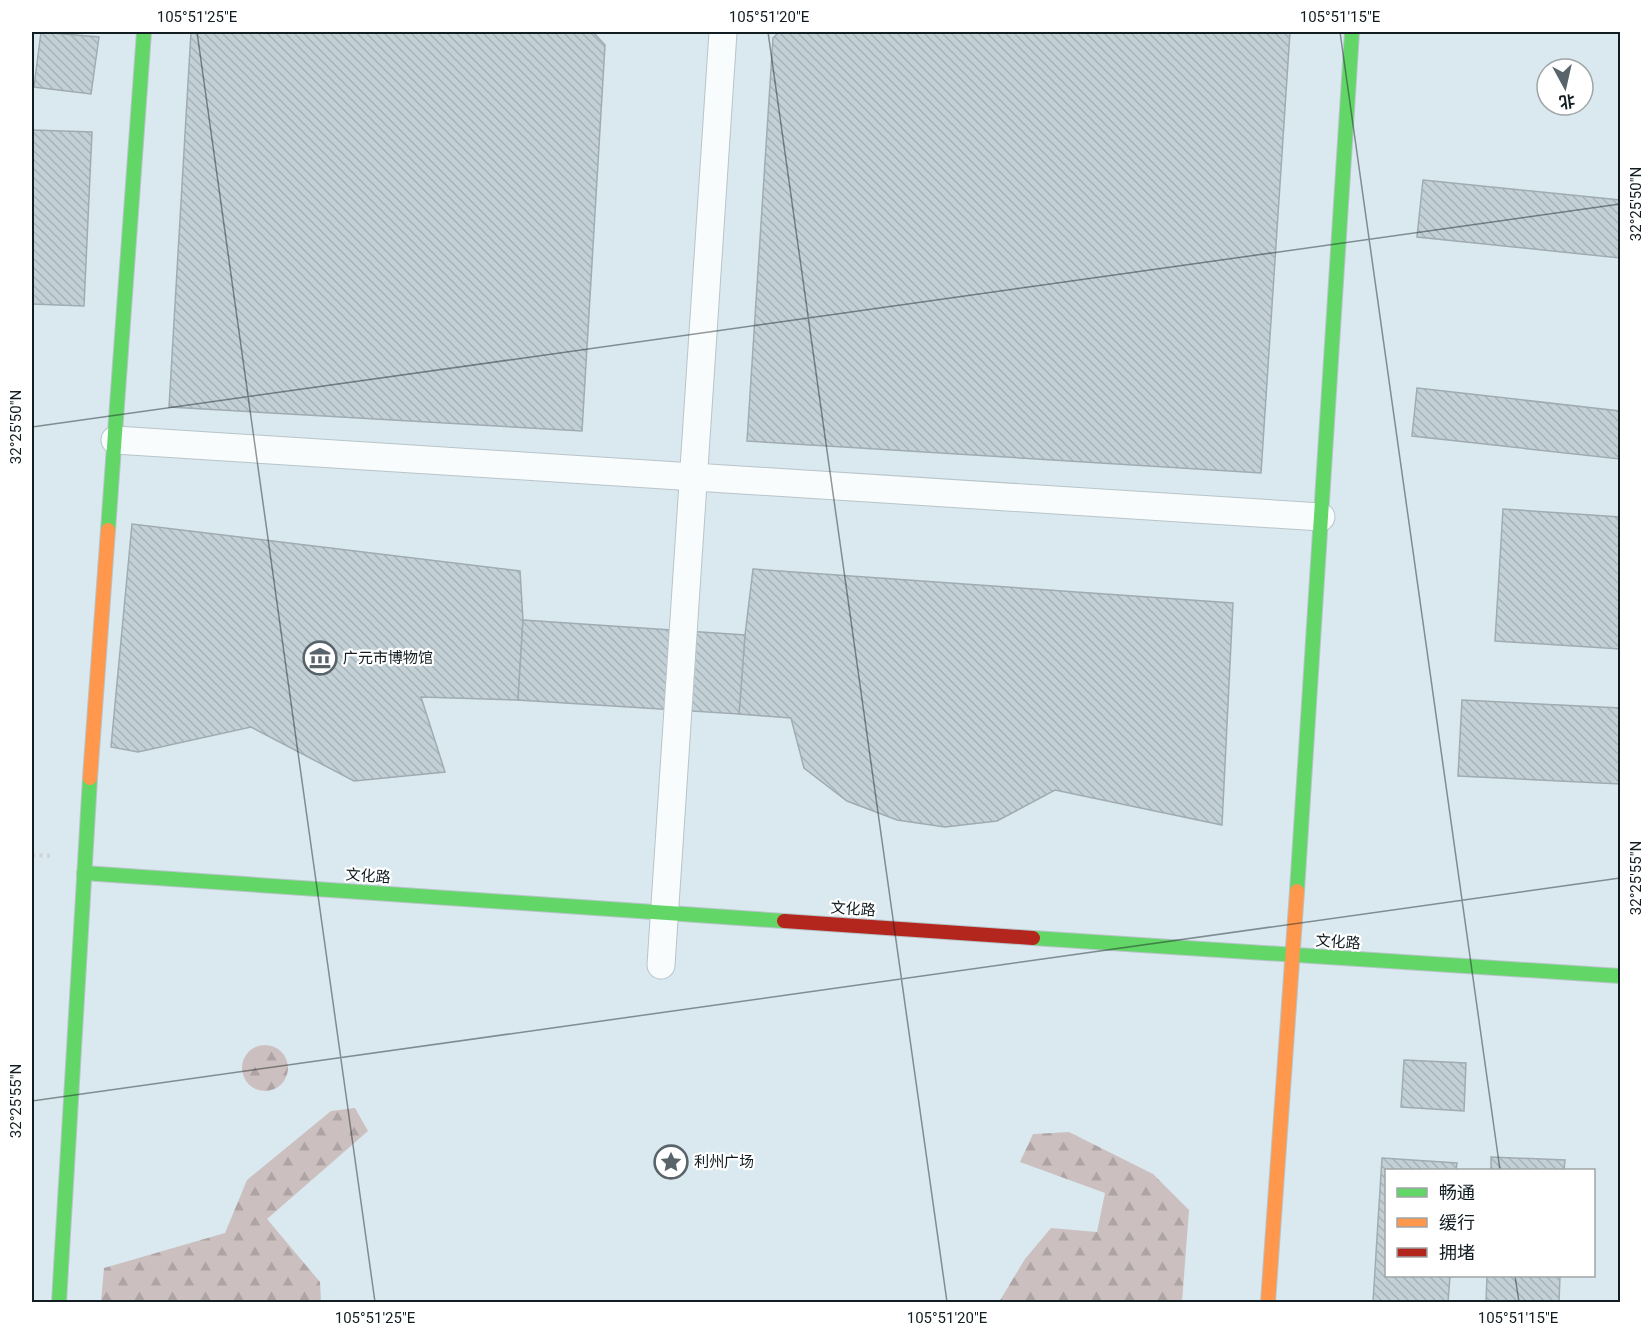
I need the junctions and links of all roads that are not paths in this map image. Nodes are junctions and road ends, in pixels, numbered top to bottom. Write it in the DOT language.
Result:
graph roads {
  1 [pos="144,32"];
  2 [pos="723,32"];
  3 [pos="1352,32"];
  4 [pos="115,440"];
  5 [pos="693,477"];
  6 [pos="1321,517"];
  7 [pos="84,873"];
  8 [pos="664,913"];
  9 [pos="1293,956"];
  10 [pos="661,965"];
  11 [pos="1620,976"];
  12 [pos="59,1302"];
  13 [pos="1268,1302"];
  1 -- 4 [label="street"];
  2 -- 5 [label="street"];
  3 -- 6 [label="street"];
  4 -- 5 [label="street"];
  4 -- 7 [label="street"];
  5 -- 6 [label="street"];
  5 -- 8 [label="street"];
  6 -- 9 [label="street"];
  7 -- 8 [label="street, 文化路"];
  7 -- 12 [label="street"];
  8 -- 9 [label="street, 文化路"];
  8 -- 10 [label="street"];
  9 -- 11 [label="street, 文化路"];
  9 -- 13 [label="street"];
}
